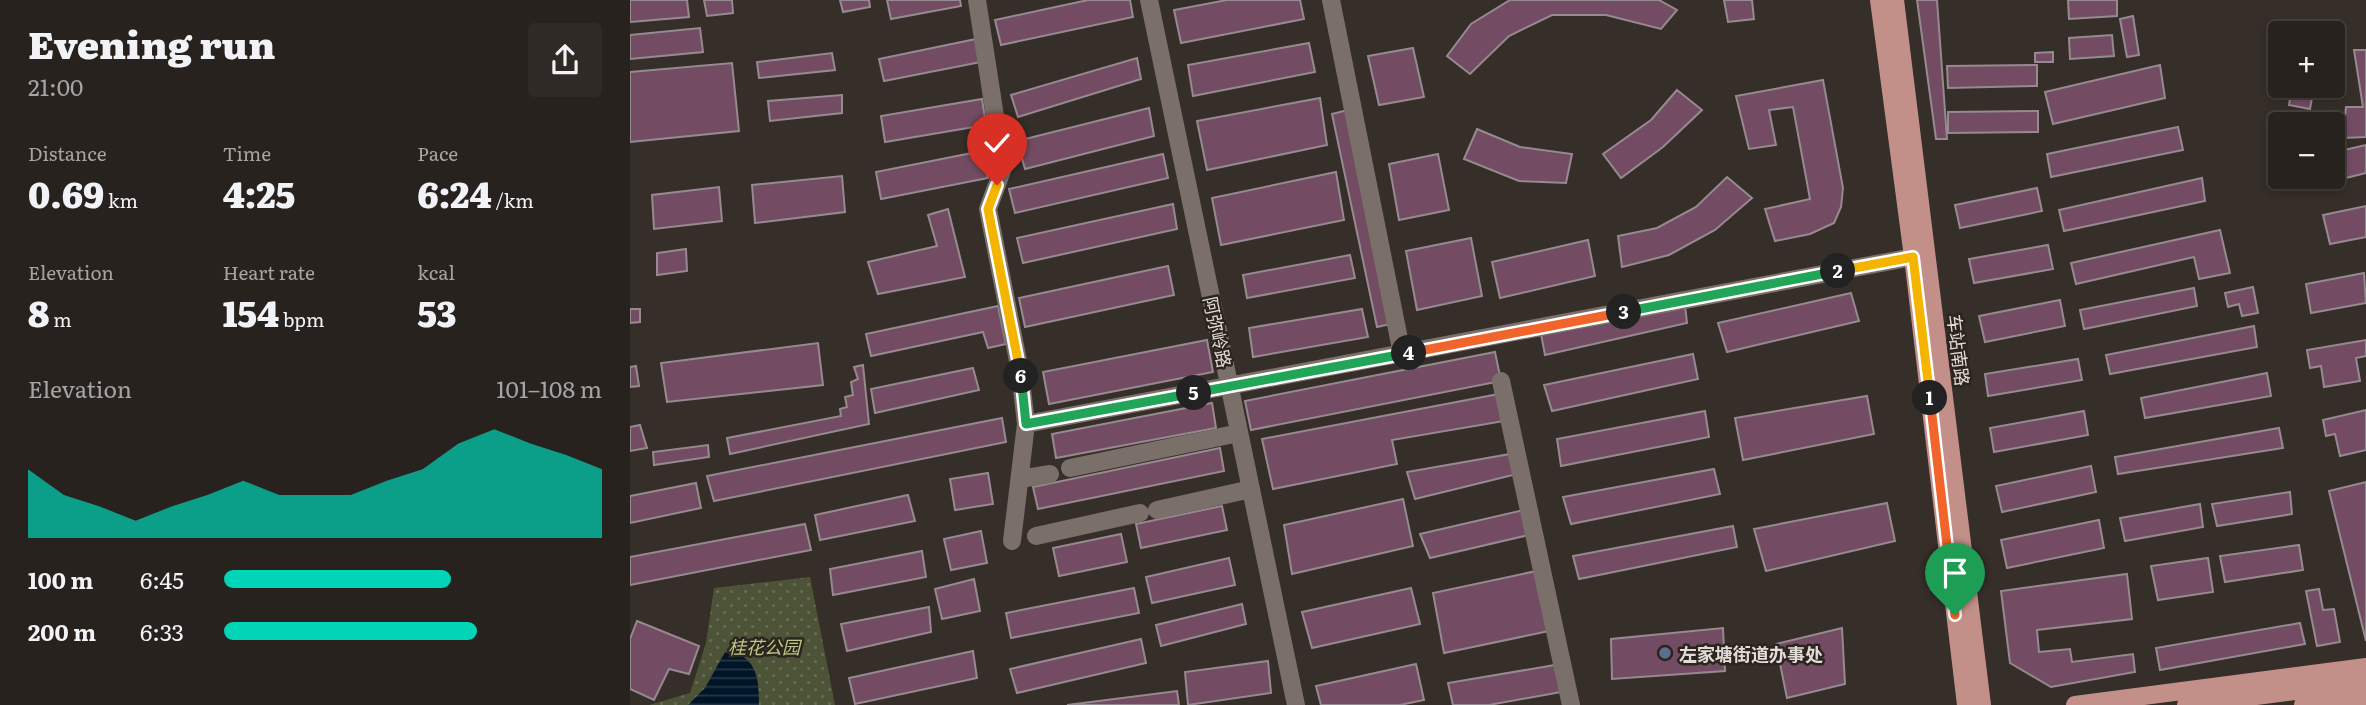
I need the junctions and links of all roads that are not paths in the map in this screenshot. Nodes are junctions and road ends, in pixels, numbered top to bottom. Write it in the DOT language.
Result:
graph roads {
  1 [pos="977,0"];
  2 [pos="1149,0"];
  3 [pos="1331,0"];
  4 [pos="1879,0"];
  5 [pos="1895,0"];
  6 [pos="1913,257"];
  7 [pos="1402,354"];
  8 [pos="1501,381"];
  9 [pos="1229,386"];
  10 [pos="1026,424"];
  11 [pos="1239,433"];
  12 [pos="1070,468"];
  13 [pos="1050,474"];
  14 [pos="1020,480"];
  15 [pos="1251,489"];
  16 [pos="1037,536"];
  17 [pos="1012,541"];
  18 [pos="2366,667"];
  19 [pos="2366,682"];
  20 [pos="2366,696"];
  21 [pos="1296,705"];
  22 [pos="1571,705"];
  23 [pos="1966,705"];
  24 [pos="1982,705"];
  25 [pos="2075,705"];
  26 [pos="2186,705"];
  27 [pos="2303,705"];
  1 -- 10 [label="street"];
  2 -- 9 [label="street, 阿弥岭路"];
  3 -- 7 [label="street"];
  4 -- 6 [label="main road, 车站南路"];
  5 -- 24 [label="main road, 车站南路"];
  6 -- 7 [label="street"];
  6 -- 23 [label="main road, 车站南路"];
  7 -- 9 [label="street"];
  8 -- 22 [label="street"];
  9 -- 10 [label="street"];
  9 -- 11 [label="street, 阿弥岭路"];
  10 -- 14 [label="street"];
  11 -- 12 [label="street"];
  11 -- 15 [label="street, 阿弥岭路"];
  13 -- 14 [label="street"];
  14 -- 17 [label="street"];
  15 -- 16 [label="street"];
  15 -- 21 [label="street, 阿弥岭路"];
  18 -- 25 [label="main road"];
  19 -- 26 [label="main road"];
  20 -- 27 [label="main road"];
}
